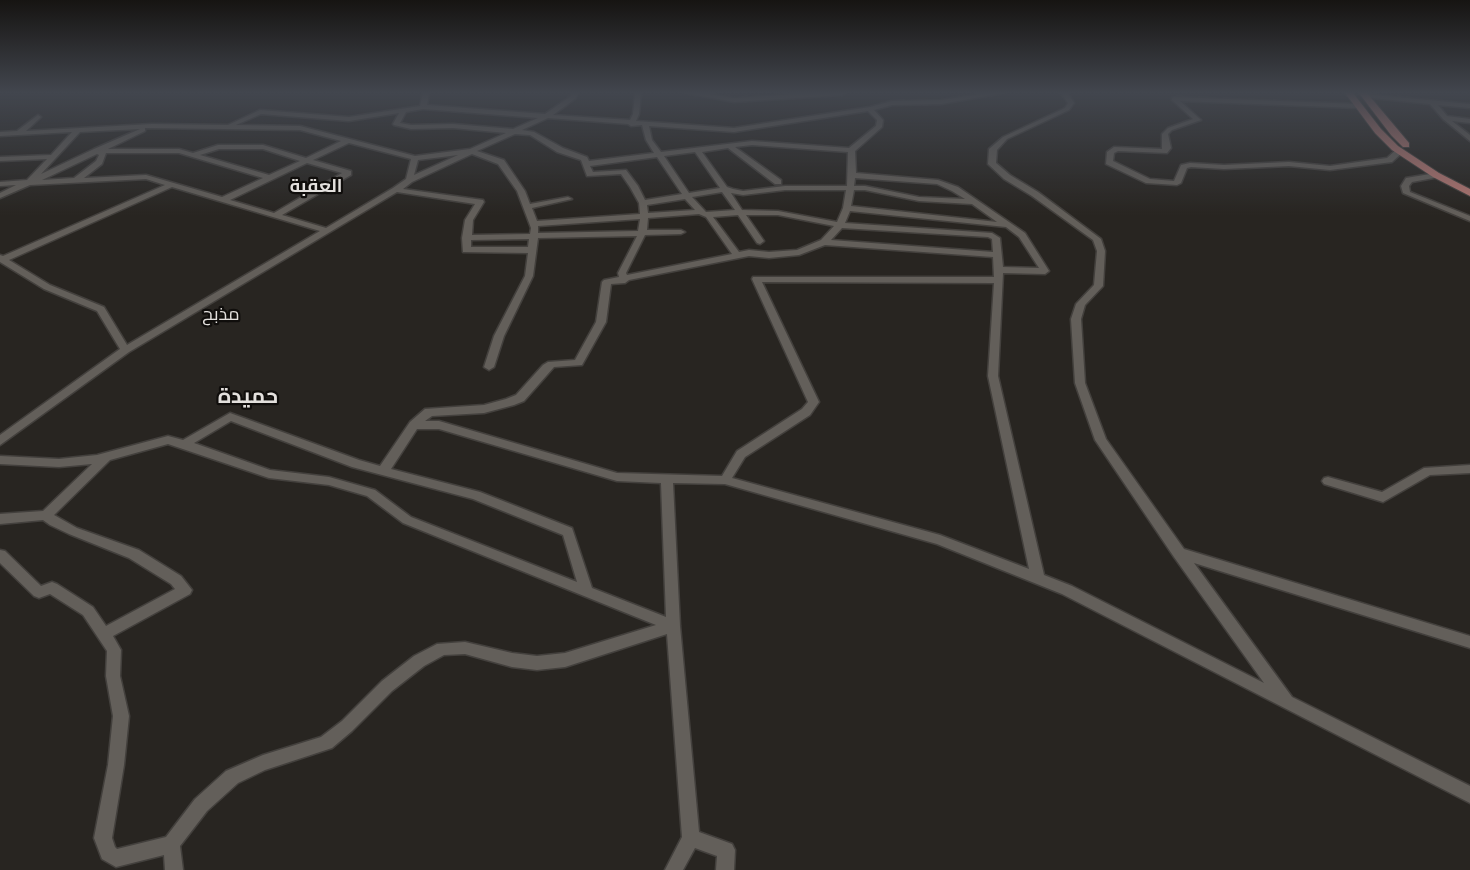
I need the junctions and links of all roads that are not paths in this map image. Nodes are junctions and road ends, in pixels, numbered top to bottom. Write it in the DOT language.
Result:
graph roads {
  1 [pos="0,134"];
  2 [pos="18,134"];
  3 [pos="30,134"];
  4 [pos="75,134"];
  5 [pos="135,134"];
  6 [pos="323,134"];
  7 [pos="510,134"];
  8 [pos="530,134"];
  9 [pos="648,134"];
  10 [pos="871,134"];
  11 [pos="1014,134"];
  12 [pos="1165,134"];
  13 [pos="1381,134"];
  14 [pos="1395,134"];
  15 [pos="350,140"];
  16 [pos="728,145"];
  17 [pos="697,150"];
  18 [pos="851,150"];
  19 [pos="97,151"];
  20 [pos="470,151"];
  21 [pos="1400,151"];
  22 [pos="659,154"];
  23 [pos="192,155"];
  24 [pos="53,156"];
  25 [pos="415,158"];
  26 [pos="0,159"];
  27 [pos="305,161"];
  28 [pos="586,164"];
  29 [pos="852,175"];
  30 [pos="1436,175"];
  31 [pos="270,178"];
  32 [pos="76,180"];
  33 [pos="409,180"];
  34 [pos="30,182"];
  35 [pos="0,184"];
  36 [pos="171,185"];
  37 [pos="1470,185"];
  38 [pos="723,189"];
  39 [pos="850,189"];
  40 [pos="396,190"];
  41 [pos="1470,193"];
  42 [pos="686,195"];
  43 [pos="0,196"];
  44 [pos="568,199"];
  45 [pos="223,200"];
  46 [pos="974,202"];
  47 [pos="643,203"];
  48 [pos="527,207"];
  49 [pos="847,208"];
  50 [pos="741,212"];
  51 [pos="704,213"];
  52 [pos="274,216"];
  53 [pos="644,216"];
  54 [pos="1470,219"];
  55 [pos="534,224"];
  56 [pos="840,224"];
  57 [pos="1008,225"];
  58 [pos="324,230"];
  59 [pos="681,232"];
  60 [pos="642,235"];
  61 [pos="532,236"];
  62 [pos="466,238"];
  63 [pos="760,241"];
  64 [pos="824,242"];
  65 [pos="530,250"];
  66 [pos="998,255"];
  67 [pos="737,256"];
  68 [pos="2,258"];
  69 [pos="999,275"];
  70 [pos="625,280"];
  71 [pos="125,350"];
  72 [pos="489,367"];
  73 [pos="414,425"];
  74 [pos="0,441"];
  75 [pos="184,444"];
  76 [pos="107,456"];
  77 [pos="0,460"];
  78 [pos="1470,469"];
  79 [pos="383,471"];
  80 [pos="667,479"];
  81 [pos="725,480"];
  82 [pos="1328,481"];
  83 [pos="46,515"];
  84 [pos="0,520"];
  85 [pos="1179,553"];
  86 [pos="0,555"];
  87 [pos="1038,578"];
  88 [pos="587,592"];
  89 [pos="673,626"];
  90 [pos="103,634"];
  91 [pos="1470,642"];
  92 [pos="1287,702"];
  93 [pos="1470,795"];
  94 [pos="691,838"];
  95 [pos="171,844"];
  96 [pos="116,864"];
  97 [pos="174,870"];
  98 [pos="674,870"];
  99 [pos="725,870"];
  1 -- 2 [label="street"];
  2 -- 3 [label="street"];
  4 -- 24 [label="street"];
  5 -- 19 [label="street"];
  6 -- 15 [label="street"];
  7 -- 20 [label="street"];
  8 -- 28 [label="street"];
  9 -- 22 [label="street"];
  10 -- 18 [label="street"];
  11 -- 85 [label="street"];
  12 -- 21 [label="street"];
  13 -- 21 [label="main road"];
  14 -- 37 [label="main road"];
  15 -- 25 [label="street"];
  15 -- 27 [label="street"];
  16 -- 17 [label="street"];
  16 -- 18 [label="street"];
  16 -- 38 [label="street"];
  17 -- 22 [label="street"];
  17 -- 38 [label="street"];
  18 -- 29 [label="street"];
  19 -- 23 [label="street"];
  19 -- 32 [label="street"];
  19 -- 34 [label="street"];
  20 -- 25 [label="street"];
  20 -- 33 [label="street"];
  20 -- 48 [label="street"];
  21 -- 30 [label="main road"];
  22 -- 28 [label="street"];
  22 -- 42 [label="street"];
  23 -- 27 [label="street"];
  23 -- 31 [label="street"];
  24 -- 26 [label="street"];
  24 -- 34 [label="street"];
  25 -- 33 [label="street"];
  27 -- 31 [label="street"];
  27 -- 52 [label="street"];
  28 -- 47 [label="street"];
  29 -- 39 [label="street"];
  29 -- 46 [label="street"];
  30 -- 41 [label="main road"];
  30 -- 54 [label="street"];
  31 -- 45 [label="street"];
  32 -- 34 [label="street"];
  32 -- 36 [label="street"];
  33 -- 40 [label="street"];
  34 -- 35 [label="street"];
  34 -- 43 [label="street"];
  36 -- 45 [label="street"];
  36 -- 68 [label="street"];
  38 -- 39 [label="street"];
  38 -- 42 [label="street"];
  38 -- 50 [label="street"];
  39 -- 46 [label="street"];
  39 -- 49 [label="street"];
  40 -- 58 [label="street"];
  40 -- 62 [label="street"];
  42 -- 47 [label="street"];
  42 -- 51 [label="street"];
  44 -- 48 [label="street"];
  45 -- 52 [label="street"];
  46 -- 57 [label="street"];
  47 -- 53 [label="street"];
  48 -- 55 [label="street"];
  49 -- 56 [label="street"];
  49 -- 57 [label="street"];
  50 -- 51 [label="street"];
  50 -- 56 [label="street"];
  50 -- 63 [label="street"];
  51 -- 53 [label="street"];
  51 -- 67 [label="street"];
  52 -- 58 [label="street"];
  53 -- 55 [label="street"];
  53 -- 60 [label="street"];
  55 -- 61 [label="street"];
  56 -- 64 [label="street"];
  56 -- 66 [label="street"];
  57 -- 69 [label="street"];
  58 -- 71 [label="street"];
  59 -- 60 [label="street"];
  60 -- 61 [label="street"];
  60 -- 70 [label="street"];
  61 -- 62 [label="street"];
  61 -- 65 [label="street"];
  62 -- 65 [label="street"];
  64 -- 66 [label="street"];
  64 -- 67 [label="street"];
  65 -- 72 [label="street"];
  66 -- 69 [label="street"];
  67 -- 70 [label="street"];
  68 -- 71 [label="street"];
  69 -- 81 [label="street"];
  69 -- 87 [label="street"];
  70 -- 73 [label="street"];
  71 -- 74 [label="street"];
  73 -- 79 [label="street"];
  73 -- 80 [label="street"];
  75 -- 76 [label="street"];
  75 -- 79 [label="street"];
  75 -- 88 [label="street"];
  76 -- 77 [label="street"];
  76 -- 83 [label="street"];
  78 -- 82 [label="street"];
  79 -- 88 [label="street"];
  80 -- 81 [label="street"];
  80 -- 89 [label="street"];
  81 -- 87 [label="street"];
  83 -- 84 [label="street"];
  83 -- 90 [label="street"];
  85 -- 91 [label="street"];
  85 -- 92 [label="street"];
  86 -- 90 [label="street"];
  87 -- 92 [label="street"];
  88 -- 89 [label="street"];
  89 -- 94 [label="street"];
  89 -- 95 [label="street"];
  90 -- 96 [label="street"];
  92 -- 93 [label="street"];
  94 -- 98 [label="street"];
  94 -- 99 [label="street"];
  95 -- 96 [label="street"];
  95 -- 97 [label="street"];
}
